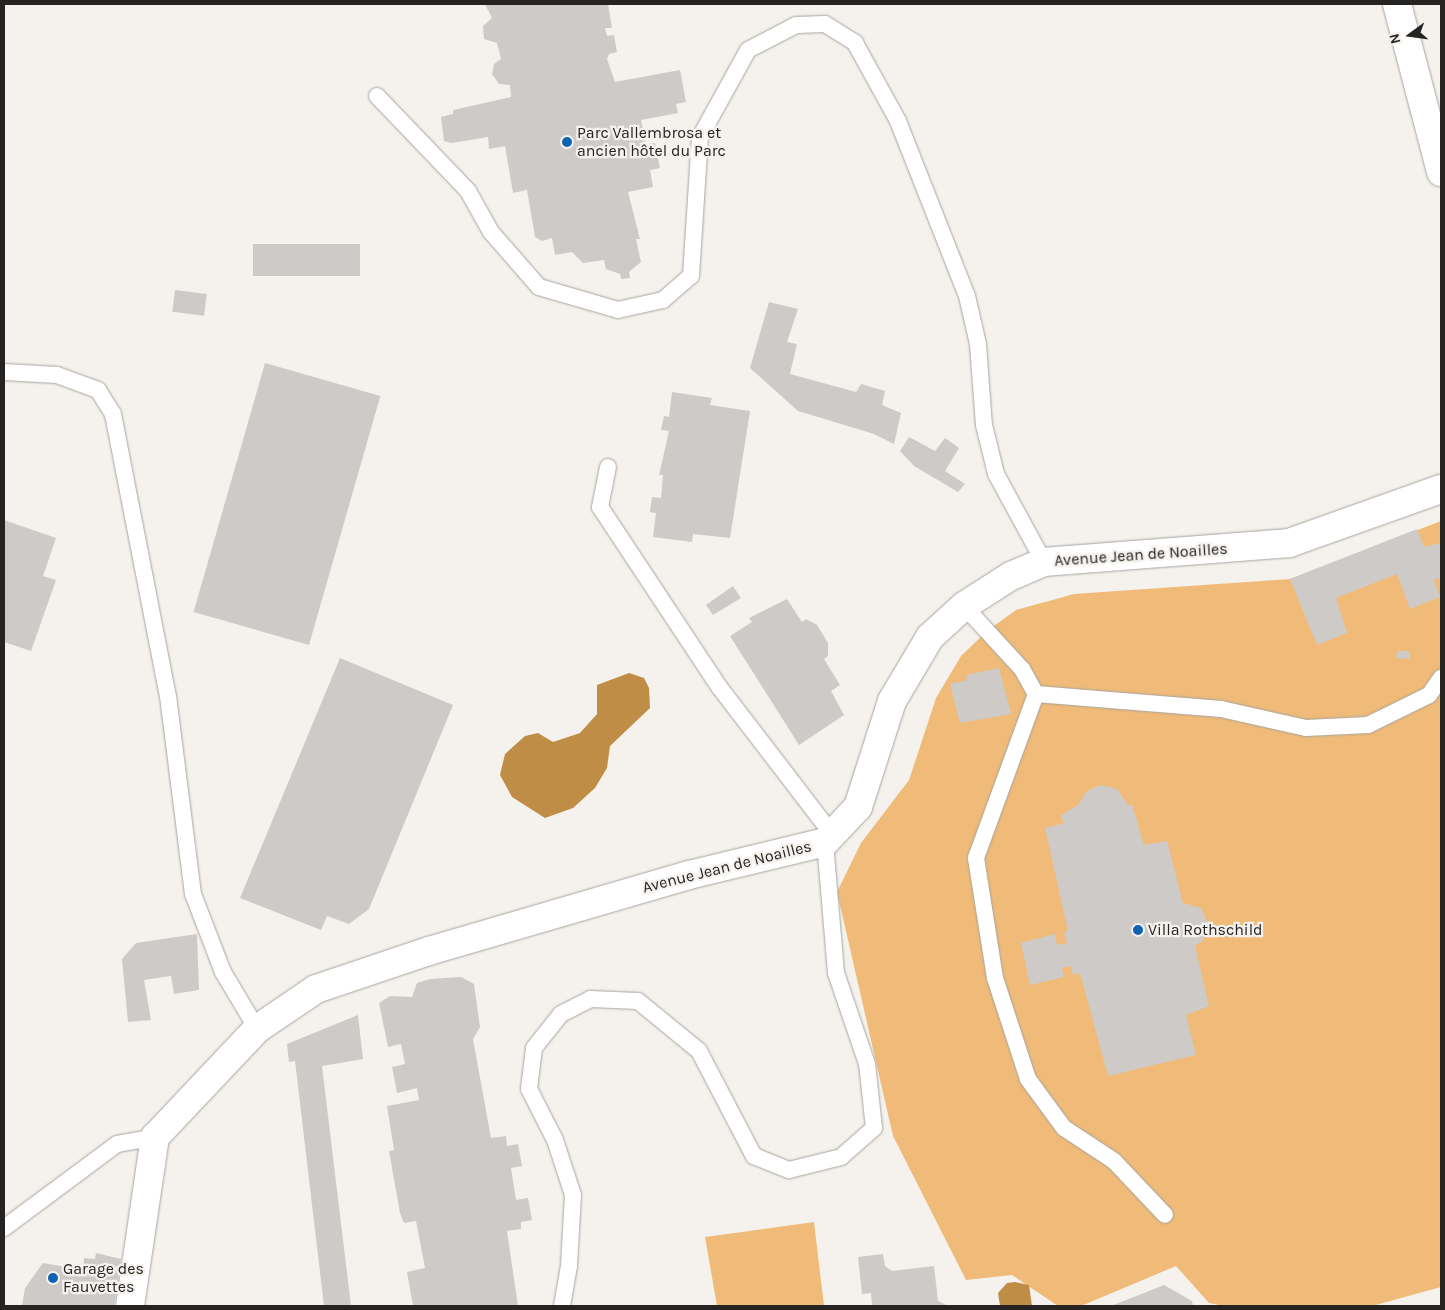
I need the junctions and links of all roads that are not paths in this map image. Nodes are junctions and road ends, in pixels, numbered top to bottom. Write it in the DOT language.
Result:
graph roads {
  1 [pos="1397,4"];
  2 [pos="377,96"];
  3 [pos="1441,172"];
  4 [pos="4,372"];
  5 [pos="608,467"];
  6 [pos="1441,489"];
  7 [pos="1044,562"];
  8 [pos="964,606"];
  9 [pos="1441,678"];
  10 [pos="1036,694"];
  11 [pos="828,838"];
  12 [pos="257,1029"];
  13 [pos="155,1137"];
  14 [pos="1165,1215"];
  15 [pos="4,1228"];
  16 [pos="130,1306"];
  17 [pos="562,1306"];
  1 -- 3 [label="street"];
  2 -- 7 [label="lane"];
  4 -- 12 [label="lane"];
  5 -- 11 [label="lane"];
  6 -- 7 [label="street, Avenue Jean de Noailles"];
  7 -- 8 [label="street, Avenue Jean de Noailles"];
  8 -- 10 [label="lane"];
  8 -- 11 [label="street, Avenue Jean de Noailles"];
  9 -- 10 [label="lane"];
  10 -- 14 [label="lane"];
  11 -- 12 [label="street, Avenue Jean de Noailles"];
  11 -- 17 [label="lane"];
  12 -- 13 [label="street, Avenue Jean de Noailles"];
  13 -- 15 [label="lane"];
  13 -- 16 [label="street"];
}
